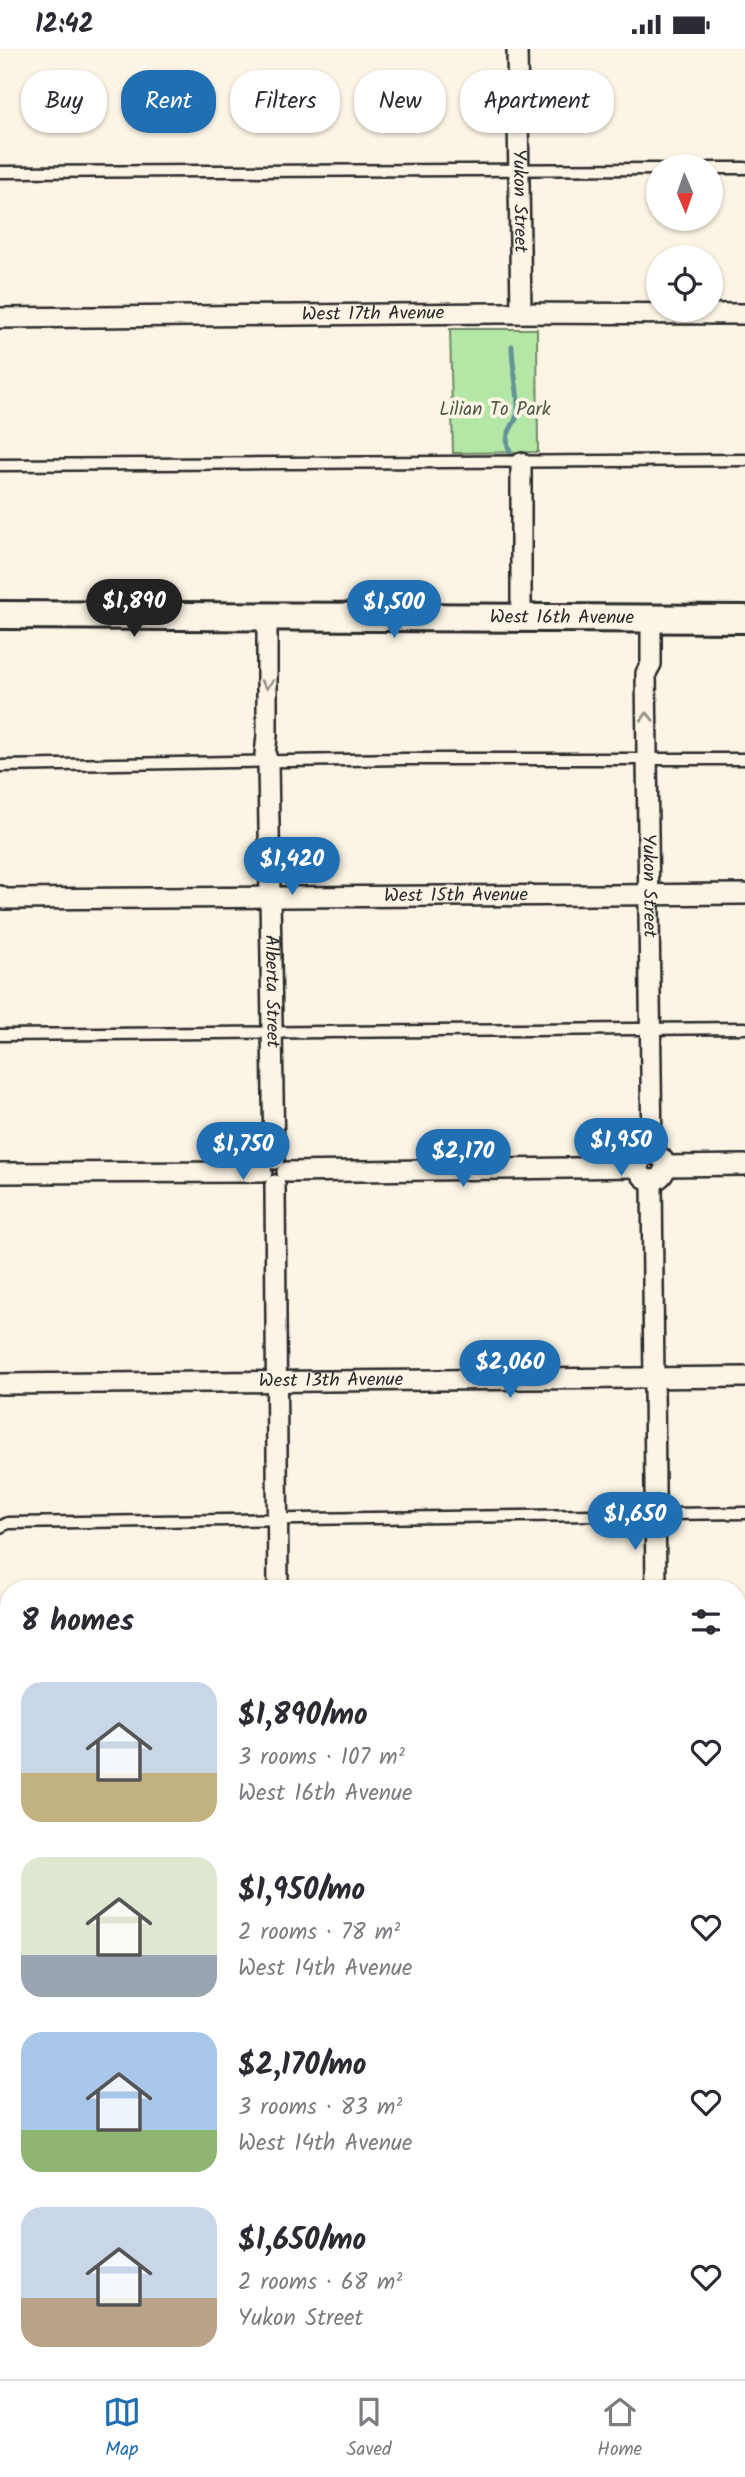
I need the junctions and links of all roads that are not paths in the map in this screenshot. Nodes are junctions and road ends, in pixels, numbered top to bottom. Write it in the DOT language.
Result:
graph roads {
  1 [pos="517,49"];
  2 [pos="723,168"];
  3 [pos="745,168"];
  4 [pos="518,169"];
  5 [pos="646,169"];
  6 [pos="0,171"];
  7 [pos="521,313"];
  8 [pos="745,314"];
  9 [pos="0,318"];
  10 [pos="745,460"];
  11 [pos="521,463"];
  12 [pos="0,465"];
  13 [pos="0,616"];
  14 [pos="267,616"];
  15 [pos="521,617"];
  16 [pos="651,617"];
  17 [pos="745,619"];
  18 [pos="745,759"];
  19 [pos="647,760"];
  20 [pos="268,761"];
  21 [pos="0,766"];
  22 [pos="745,894"];
  23 [pos="648,895"];
  24 [pos="0,896"];
  25 [pos="271,897"];
  26 [pos="745,1028"];
  27 [pos="650,1029"];
  28 [pos="274,1034"];
  29 [pos="0,1035"];
  30 [pos="745,1165"];
  31 [pos="652,1166"];
  32 [pos="274,1172"];
  33 [pos="0,1173"];
  34 [pos="745,1377"];
  35 [pos="654,1378"];
  36 [pos="275,1382"];
  37 [pos="0,1384"];
  38 [pos="745,1513"];
  39 [pos="655,1514"];
  40 [pos="277,1518"];
  41 [pos="0,1527"];
  42 [pos="278,1580"];
  43 [pos="656,1580"];
  44 [pos="0,1951"];
  45 [pos="0,1975"];
  1 -- 4 [label="street, Yukon Street"];
  2 -- 3 [label="lane"];
  4 -- 5 [label="lane"];
  4 -- 6 [label="lane"];
  4 -- 7 [label="street, Yukon Street"];
  7 -- 8 [label="street, West 17th Avenue"];
  7 -- 9 [label="street, West 17th Avenue"];
  10 -- 11 [label="lane"];
  11 -- 12 [label="lane"];
  11 -- 15 [label="street"];
  13 -- 14 [label="street, West 16th Avenue"];
  14 -- 15 [label="street, West 16th Avenue"];
  14 -- 20 [label="street, Alberta Street, one-way"];
  15 -- 16 [label="street, West 16th Avenue"];
  16 -- 17 [label="street, West 16th Avenue"];
  19 -- 16 [label="street, Yukon Street, one-way"];
  18 -- 19 [label="lane"];
  19 -- 20 [label="lane"];
  19 -- 23 [label="street, Yukon Street"];
  20 -- 21 [label="lane"];
  20 -- 25 [label="street, Alberta Street"];
  22 -- 23 [label="street, West 15th Avenue"];
  23 -- 25 [label="street, West 15th Avenue"];
  23 -- 27 [label="street, Yukon Street"];
  24 -- 25 [label="street, West 15th Avenue"];
  25 -- 28 [label="street, Alberta Street"];
  26 -- 27 [label="lane"];
  27 -- 28 [label="lane"];
  27 -- 31 [label="street, Yukon Street"];
  28 -- 29 [label="lane"];
  28 -- 32 [label="street, Alberta Street"];
  30 -- 31 [label="street"];
  31 -- 32 [label="street"];
  31 -- 35 [label="street, Yukon Street"];
  32 -- 33 [label="street"];
  32 -- 36 [label="street, Alberta Street"];
  34 -- 35 [label="street, West 13th Avenue"];
  35 -- 36 [label="street, West 13th Avenue"];
  35 -- 39 [label="street, Yukon Street"];
  36 -- 37 [label="street, West 13th Avenue"];
  36 -- 40 [label="street, Alberta Street"];
  38 -- 39 [label="lane"];
  39 -- 40 [label="lane"];
  39 -- 43 [label="street, Yukon Street"];
  40 -- 41 [label="lane"];
  40 -- 42 [label="street, Alberta Street"];
  44 -- 45 [label="street"];
}
